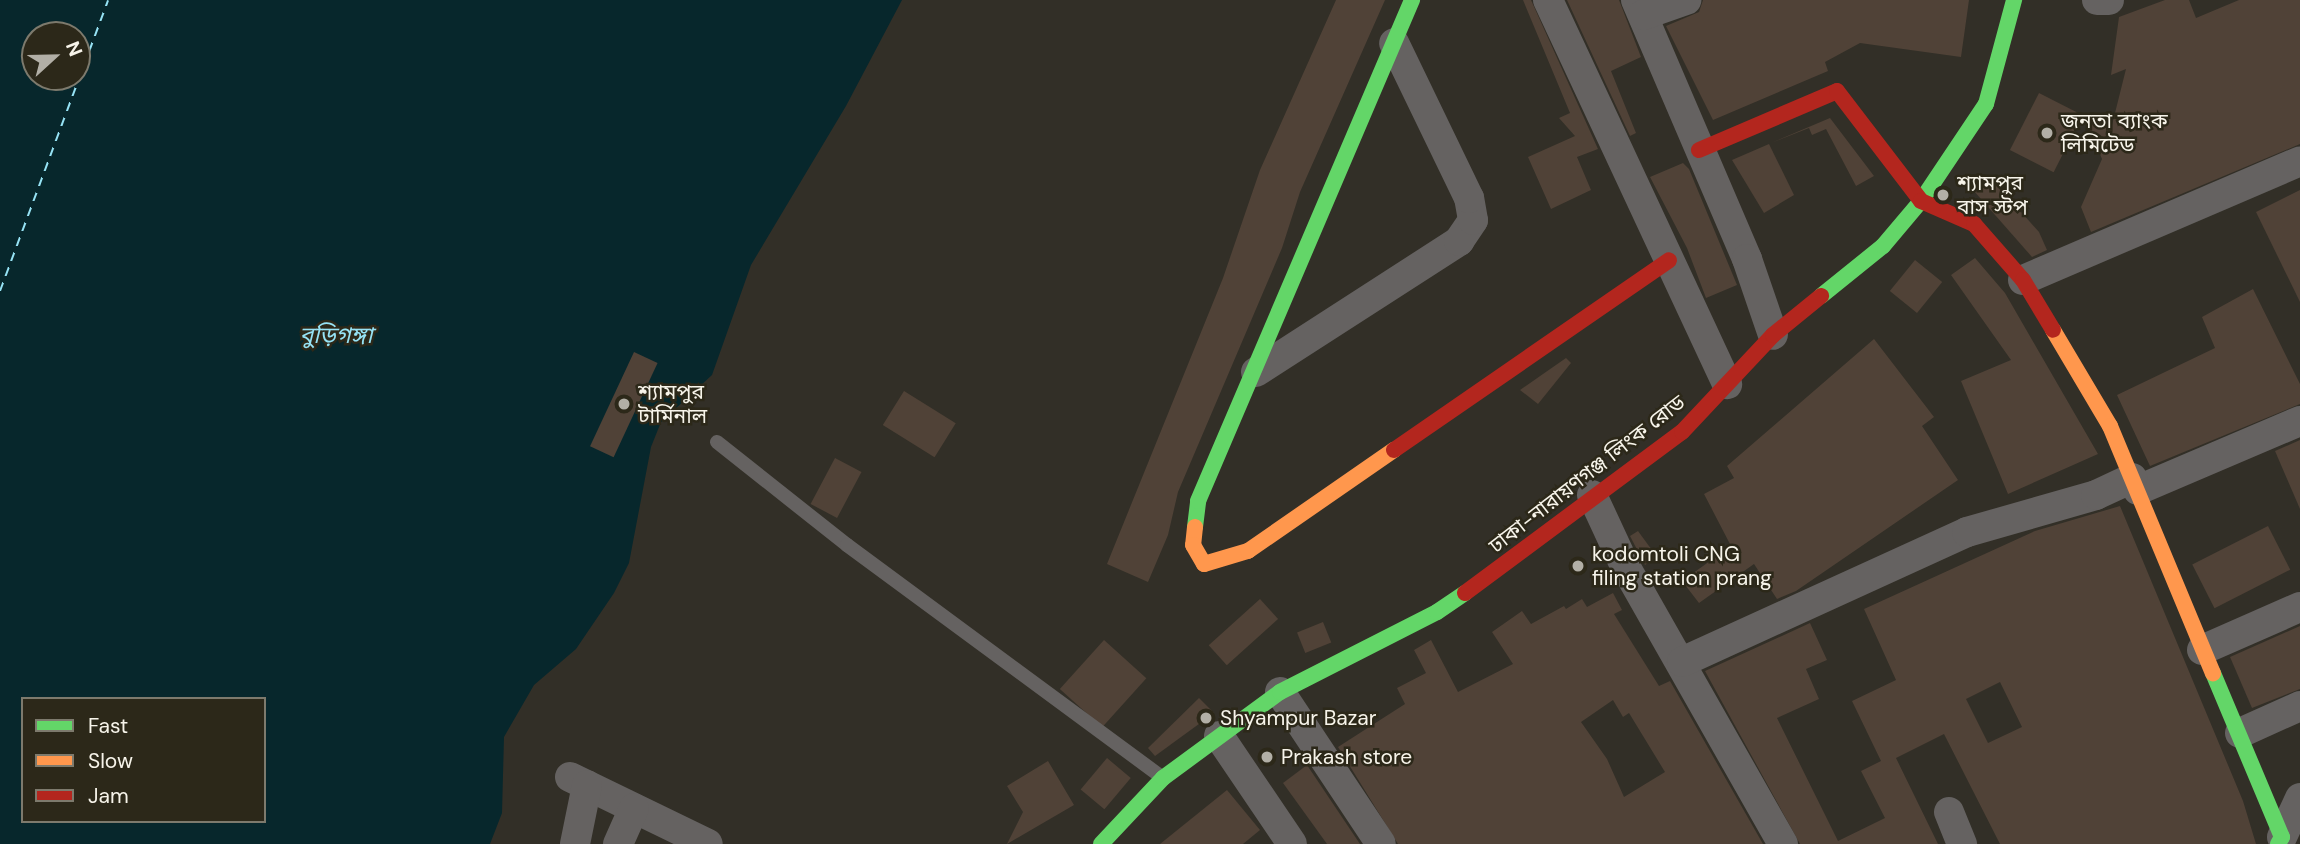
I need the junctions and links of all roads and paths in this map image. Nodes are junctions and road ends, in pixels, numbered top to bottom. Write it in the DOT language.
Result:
graph roads {
  1 [pos="1412,0"];
  2 [pos="1548,0"];
  3 [pos="1686,0"];
  4 [pos="2014,0"];
  5 [pos="2097,0"];
  6 [pos="2109,0"];
  7 [pos="1639,7"];
  8 [pos="1394,43"];
  9 [pos="1699,150"];
  10 [pos="2300,161"];
  11 [pos="1921,201"];
  12 [pos="1669,260"];
  13 [pos="2023,280"];
  14 [pos="1773,335"];
  15 [pos="1256,372"];
  16 [pos="1727,384"];
  17 [pos="2300,421"];
  18 [pos="717,442"];
  19 [pos="2135,484"];
  20 [pos="1592,495"];
  21 [pos="2300,607"];
  22 [pos="2202,650"];
  23 [pos="1682,662"];
  24 [pos="1280,692"];
  25 [pos="2300,706"];
  26 [pos="2240,733"];
  27 [pos="1219,736"];
  28 [pos="1163,778"];
  29 [pos="2300,798"];
  30 [pos="634,808"];
  31 [pos="1949,812"];
  32 [pos="1117,838"];
  33 [pos="2280,840"];
  34 [pos="575,844"];
  35 [pos="618,844"];
  36 [pos="708,844"];
  37 [pos="1292,844"];
  38 [pos="1381,844"];
  39 [pos="1783,844"];
  40 [pos="1962,844"];
  1 -- 8 [label="main road"];
  2 -- 12 [label="street"];
  3 -- 7 [label="street"];
  4 -- 11 [label="main road, ঢাকা-নারায়ণগঞ্জ লিংক রোড"];
  5 -- 6 [label="street"];
  7 -- 9 [label="street"];
  8 -- 15 [label="main road"];
  8 -- 15 [label="street"];
  9 -- 11 [label="main road"];
  9 -- 14 [label="street"];
  10 -- 13 [label="street"];
  11 -- 13 [label="main road"];
  11 -- 14 [label="main road, ঢাকা-নারায়ণগঞ্জ লিংক রোড"];
  12 -- 15 [label="main road"];
  12 -- 16 [label="street"];
  13 -- 19 [label="main road"];
  14 -- 16 [label="main road, ঢাকা-নারায়ণগঞ্জ লিংক রোড"];
  16 -- 20 [label="main road, ঢাকা-নারায়ণগঞ্জ লিংক রোড"];
  17 -- 19 [label="street"];
  18 -- 28 [label="lane"];
  19 -- 22 [label="main road"];
  19 -- 23 [label="street"];
  20 -- 23 [label="street"];
  20 -- 24 [label="main road, ঢাকা-নারায়ণগঞ্জ লিংক রোড"];
  21 -- 22 [label="street"];
  22 -- 26 [label="main road"];
  23 -- 39 [label="street"];
  24 -- 27 [label="main road, ঢাকা-নারায়ণগঞ্জ লিংক রোড"];
  24 -- 38 [label="street"];
  25 -- 26 [label="street"];
  26 -- 33 [label="main road"];
  27 -- 28 [label="main road, ঢাকা-নারায়ণগঞ্জ লিংক রোড"];
  27 -- 37 [label="street"];
  28 -- 32 [label="main road, ঢাকা-নারায়ণগঞ্জ লিংক রোড"];
  29 -- 33 [label="street"];
  30 -- 34 [label="street"];
  30 -- 35 [label="street"];
  30 -- 36 [label="street"];
  31 -- 40 [label="street"];
}
